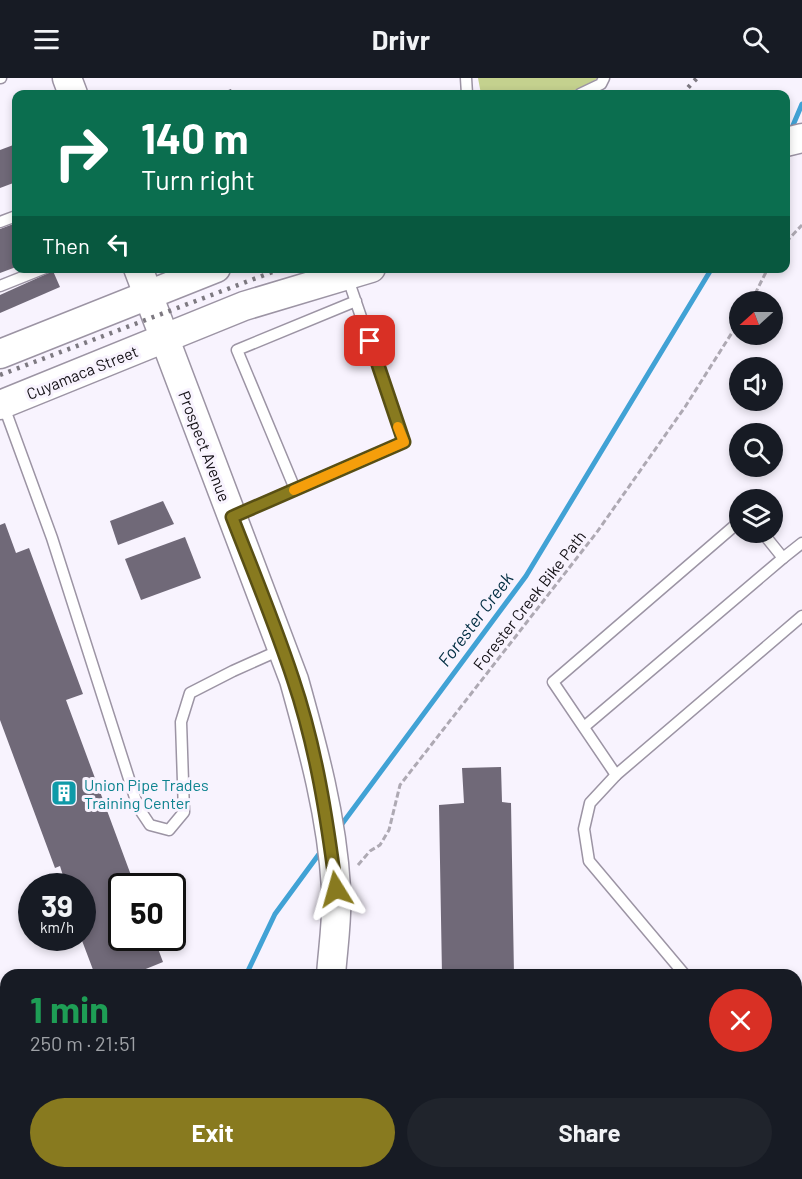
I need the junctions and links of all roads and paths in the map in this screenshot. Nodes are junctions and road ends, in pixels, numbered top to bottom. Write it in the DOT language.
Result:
graph roads {
  1 [pos="604,78"];
  2 [pos="588,90"];
  3 [pos="802,225"];
  4 [pos="790,238"];
  5 [pos="3,272"];
  6 [pos="32,273"];
  7 [pos="140,273"];
  8 [pos="203,273"];
  9 [pos="766,273"];
  10 [pos="358,282"];
  11 [pos="3,284"];
  12 [pos="756,291"];
  13 [pos="148,295"];
  14 [pos="729,338"];
  15 [pos="164,339"];
  16 [pos="0,354"];
  17 [pos="2,405"];
  18 [pos="295,489"];
  19 [pos="232,517"];
  20 [pos="729,530"];
  21 [pos="771,543"];
  22 [pos="802,543"];
  23 [pos="783,558"];
  24 [pos="802,616"];
  25 [pos="282,649"];
  26 [pos="584,727"];
  27 [pos="616,775"];
  28 [pos="335,880"];
  29 [pos="331,969"];
  30 [pos="680,969"];
  1 -- 2 [label="lane"];
  3 -- 4 [label="path"];
  5 -- 11 [label="lane"];
  6 -- 11 [label="lane"];
  7 -- 13 [label="main road, Prospect Avenue"];
  8 -- 13 [label="main road"];
  9 -- 12 [label="path"];
  10 -- 15 [label="main road, Cuyamaca Street"];
  10 -- 18 [label="lane"];
  10 -- 18 [label="lane"];
  13 -- 15 [label="main road, Prospect Avenue"];
  13 -- 16 [label="main road"];
  14 -- 28 [label="path, Forester Creek Bike Path"];
  15 -- 17 [label="main road, Cuyamaca Street"];
  15 -- 19 [label="main road, Prospect Avenue"];
  17 -- 25 [label="lane"];
  18 -- 19 [label="lane"];
  19 -- 25 [label="main road, Prospect Avenue"];
  20 -- 26 [label="lane"];
  21 -- 23 [label="lane"];
  22 -- 23 [label="lane"];
  23 -- 26 [label="lane"];
  24 -- 27 [label="lane"];
  25 -- 28 [label="main road, Prospect Avenue"];
  26 -- 27 [label="lane"];
  27 -- 30 [label="lane"];
  28 -- 29 [label="main road, Prospect Avenue"];
}
